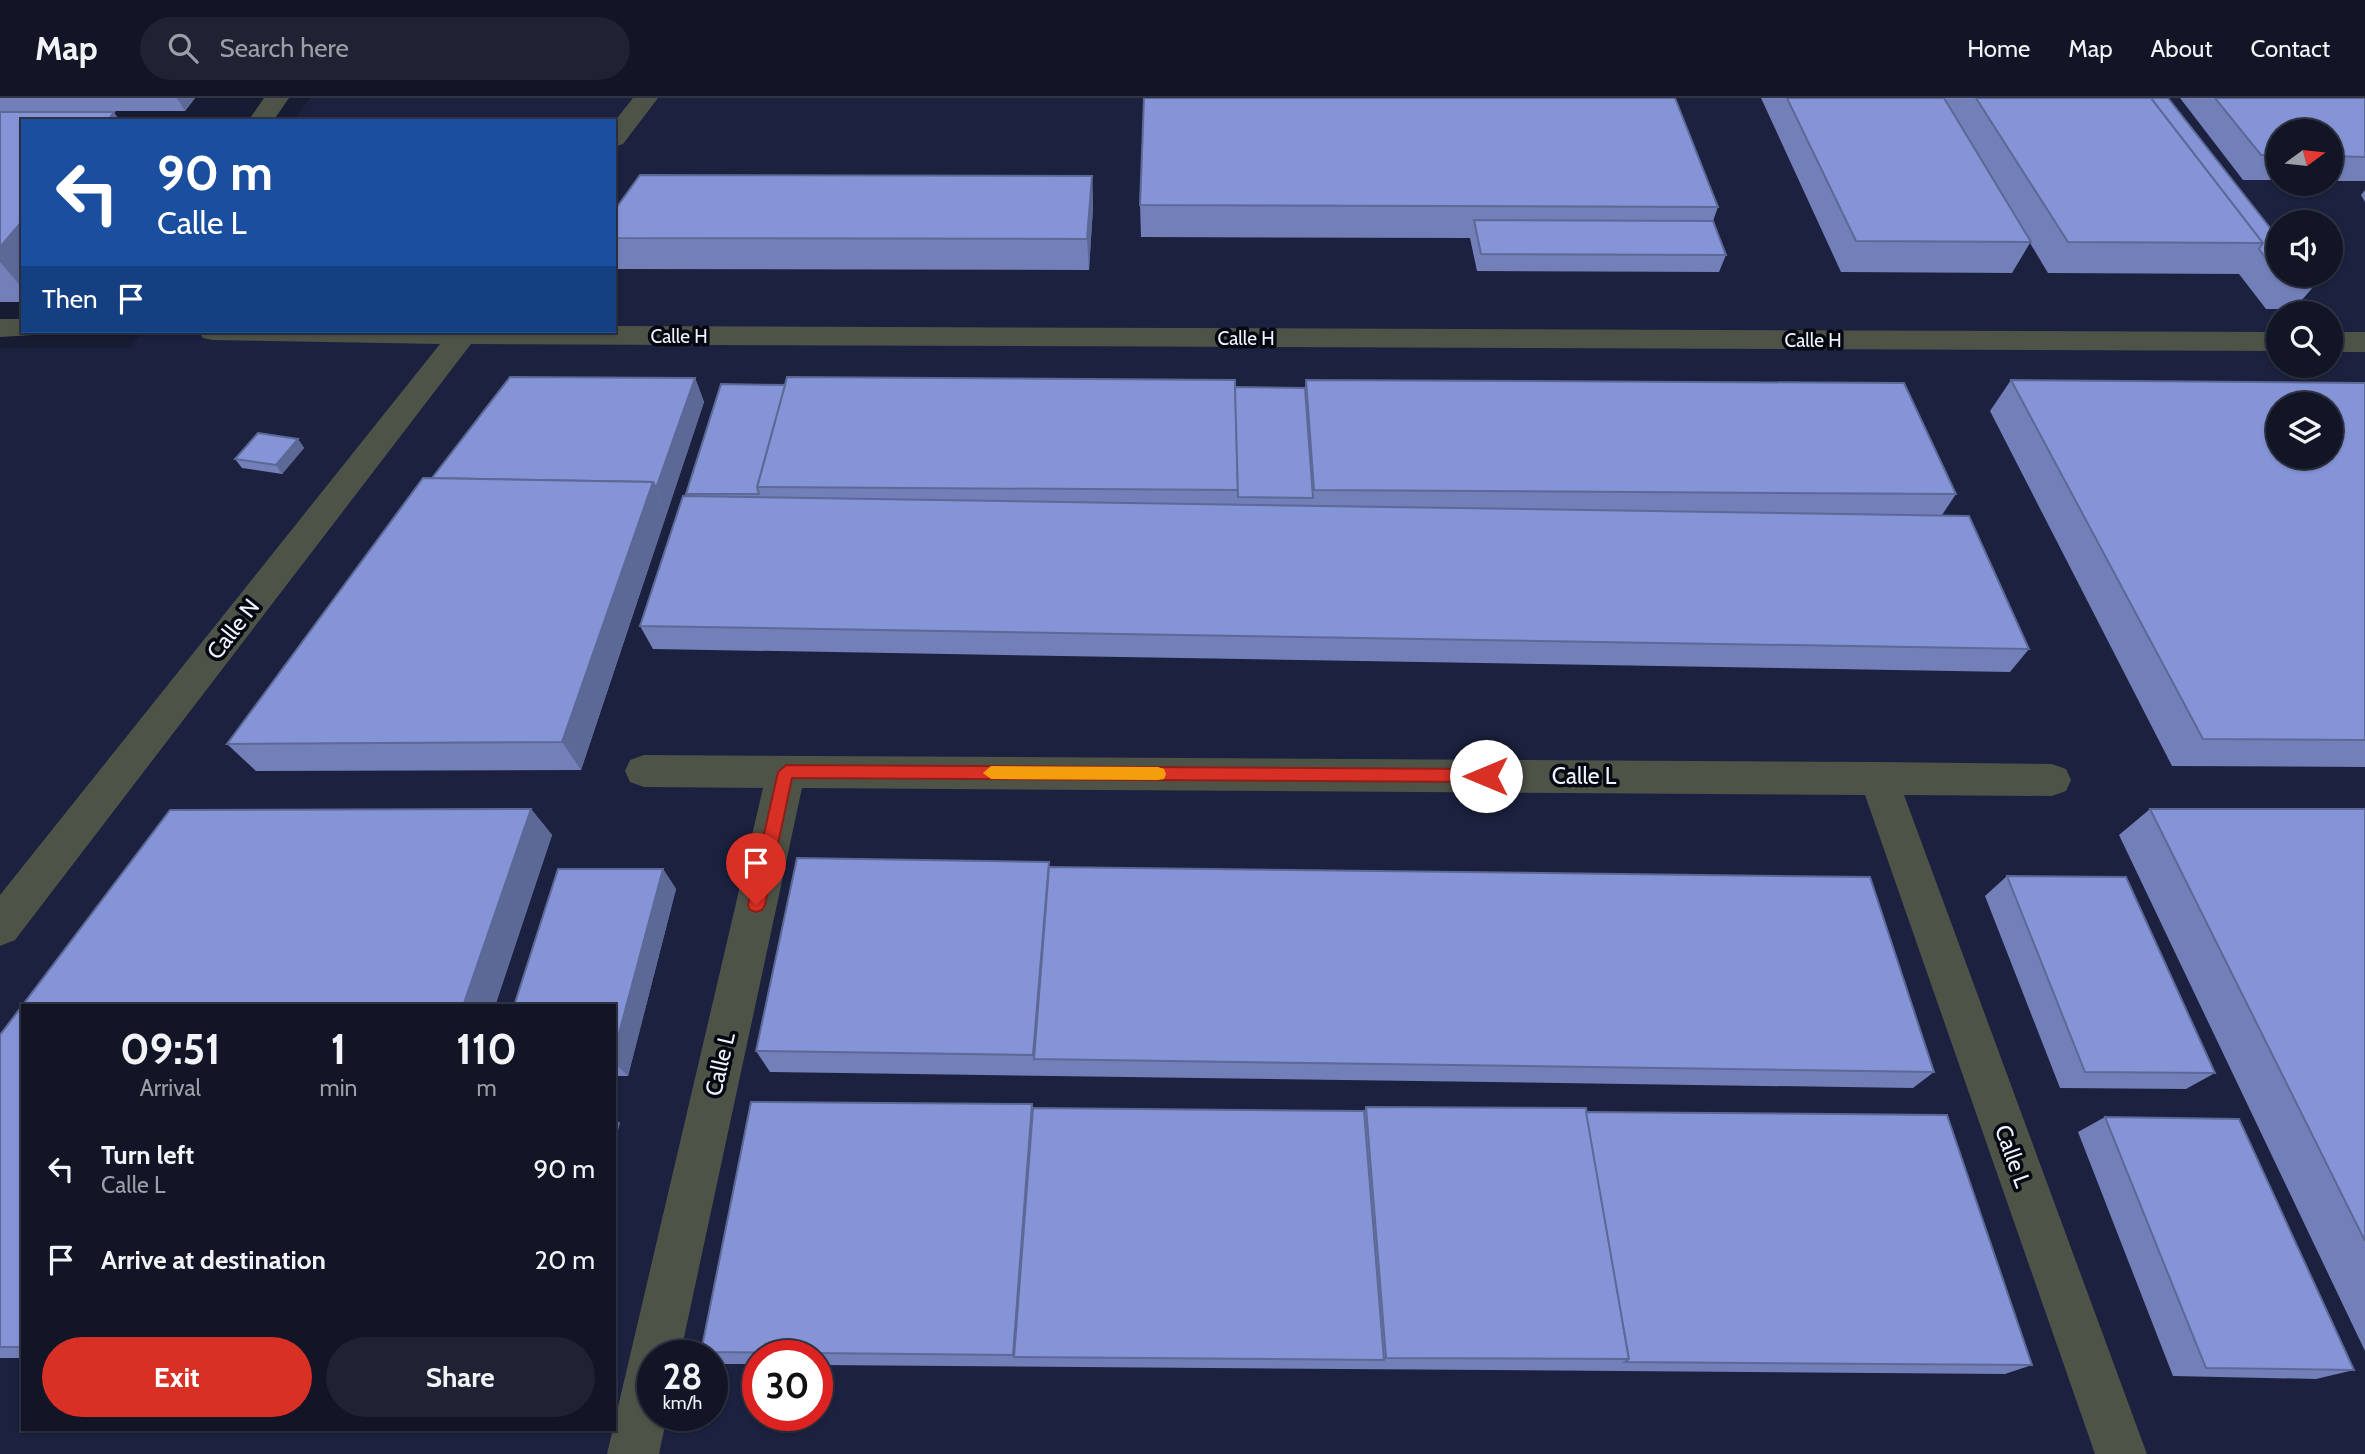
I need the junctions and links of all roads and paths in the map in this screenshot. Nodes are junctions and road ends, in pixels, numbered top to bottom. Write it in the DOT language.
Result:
graph roads {
  1 [pos="277,98"];
  2 [pos="646,98"];
  3 [pos="261,119"];
  4 [pos="616,136"];
  5 [pos="0,328"];
  6 [pos="21,328"];
  7 [pos="464,333"];
  8 [pos="2266,342"];
  9 [pos="2343,342"];
  10 [pos="2365,342"];
  11 [pos="644,771"];
  12 [pos="786,772"];
  13 [pos="1878,778"];
  14 [pos="2052,779"];
  15 [pos="0,927"];
  16 [pos="659,1340"];
  17 [pos="638,1431"];
  18 [pos="633,1454"];
  19 [pos="2121,1454"];
  1 -- 3 [label="street"];
  2 -- 4 [label="street"];
  5 -- 6 [label="street"];
  7 -- 8 [label="street, Calle H"];
  7 -- 15 [label="street, Calle N"];
  9 -- 10 [label="street"];
  11 -- 12 [label="street, Calle L"];
  12 -- 13 [label="street, Calle L"];
  12 -- 16 [label="street, Calle L"];
  13 -- 14 [label="street, Calle L"];
  13 -- 19 [label="street, Calle L"];
  17 -- 18 [label="street"];
}
